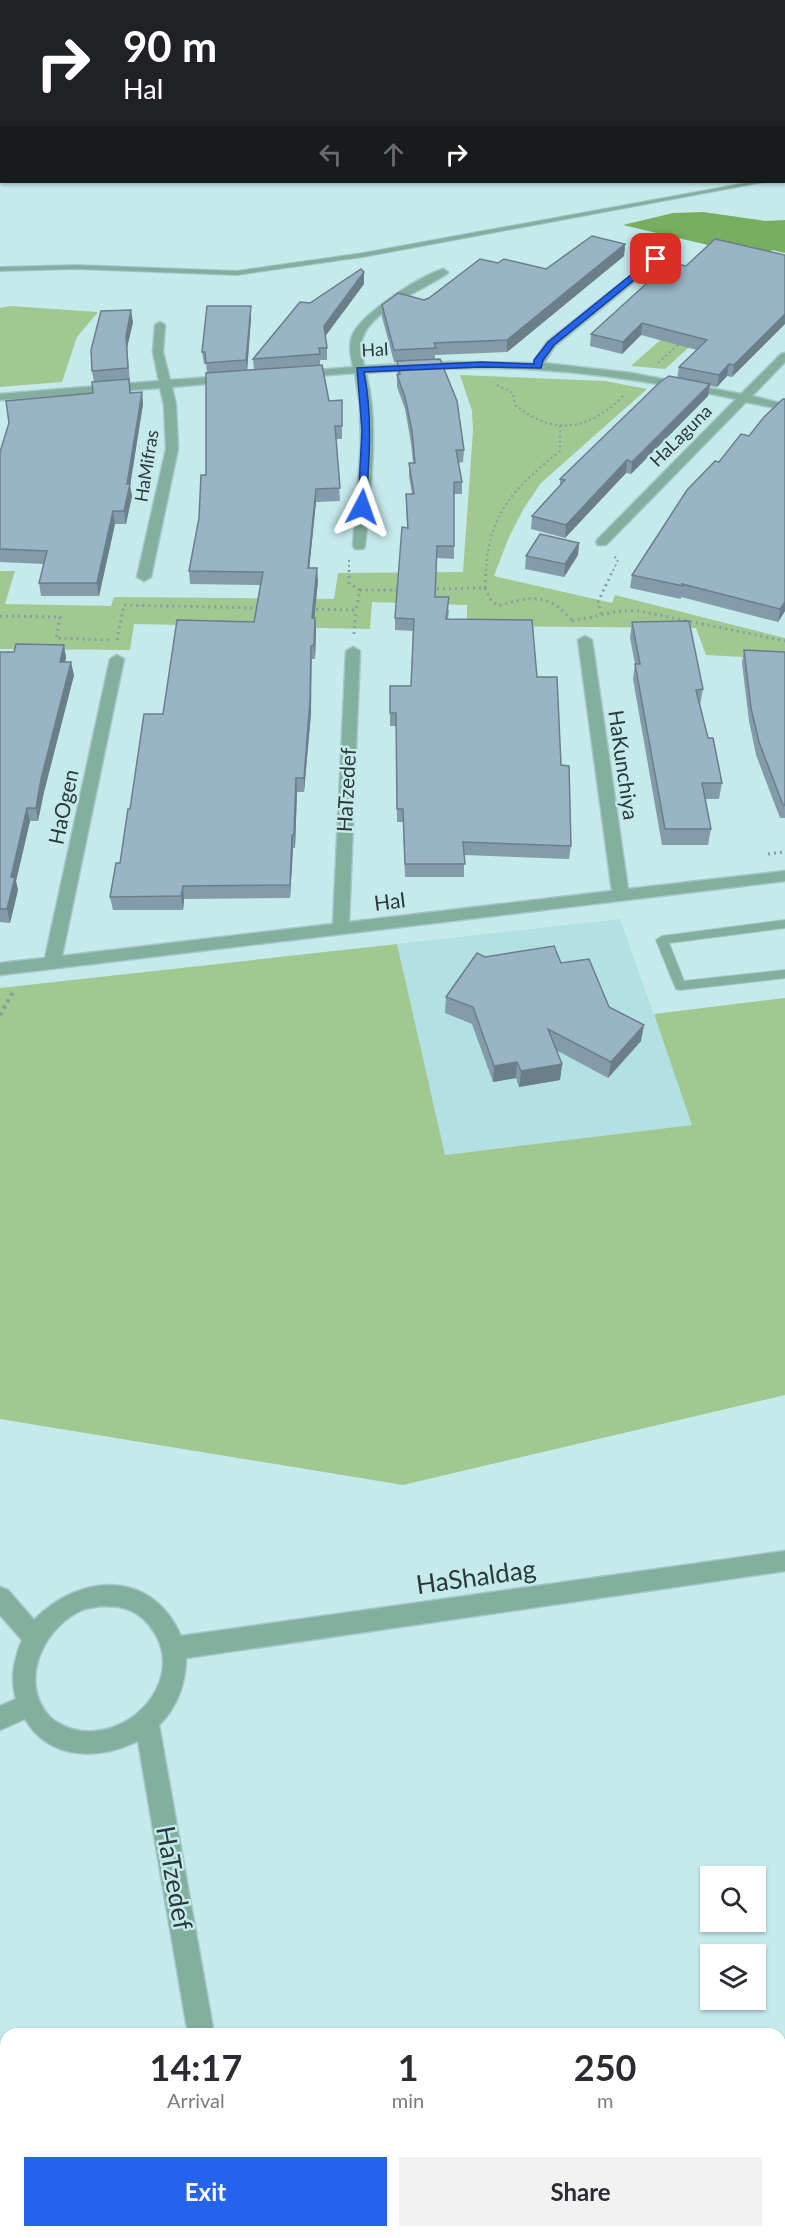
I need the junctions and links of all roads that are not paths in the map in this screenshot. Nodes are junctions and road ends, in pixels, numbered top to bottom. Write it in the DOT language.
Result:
graph roads {
  1 [pos="755,183"];
  2 [pos="673,245"];
  3 [pos="0,269"];
  4 [pos="443,273"];
  5 [pos="160,325"];
  6 [pos="785,356"];
  7 [pos="538,366"];
  8 [pos="360,370"];
  9 [pos="291,375"];
  10 [pos="246,378"];
  11 [pos="166,384"];
  12 [pos="0,398"];
  13 [pos="744,398"];
  14 [pos="785,407"];
  15 [pos="602,542"];
  16 [pos="359,546"];
  17 [pos="144,577"];
  18 [pos="585,640"];
  19 [pos="353,651"];
  20 [pos="117,659"];
  21 [pos="785,876"];
  22 [pos="621,896"];
  23 [pos="785,924"];
  24 [pos="340,929"];
  25 [pos="52,963"];
  26 [pos="0,969"];
  27 [pos="785,974"];
  28 [pos="785,1561"];
  29 [pos="0,1598"];
  30 [pos="34,1636"];
  31 [pos="175,1648"];
  32 [pos="28,1706"];
  33 [pos="0,1718"];
  34 [pos="147,1722"];
  35 [pos="200,2028"];
  1 -- 3 [label="lane"];
  2 -- 7 [label="street"];
  4 -- 8 [label="street"];
  5 -- 11 [label="street, HaMifras"];
  6 -- 13 [label="street, HaLaguna"];
  7 -- 8 [label="street, HaI"];
  7 -- 13 [label="street, HaI"];
  8 -- 9 [label="street, HaI"];
  8 -- 16 [label="street"];
  10 -- 11 [label="street"];
  11 -- 12 [label="street"];
  11 -- 17 [label="street, HaMifras"];
  13 -- 14 [label="street, HaI"];
  13 -- 15 [label="street, HaLaguna"];
  18 -- 22 [label="street, HaKunchiya"];
  19 -- 24 [label="street, HaTzedef"];
  20 -- 25 [label="street, HaOgen"];
  21 -- 22 [label="street, HaI"];
  22 -- 24 [label="street, HaI"];
  23 -- 27 [label="lane"];
  24 -- 25 [label="street, HaI"];
  25 -- 26 [label="street, HaI"];
  28 -- 31 [label="street, HaShaldag"];
  29 -- 30 [label="street"];
  30 -- 31 [label="street"];
  30 -- 32 [label="street"];
  31 -- 34 [label="street"];
  32 -- 33 [label="street"];
  32 -- 34 [label="street"];
  34 -- 35 [label="street, HaTzedef"];
}
